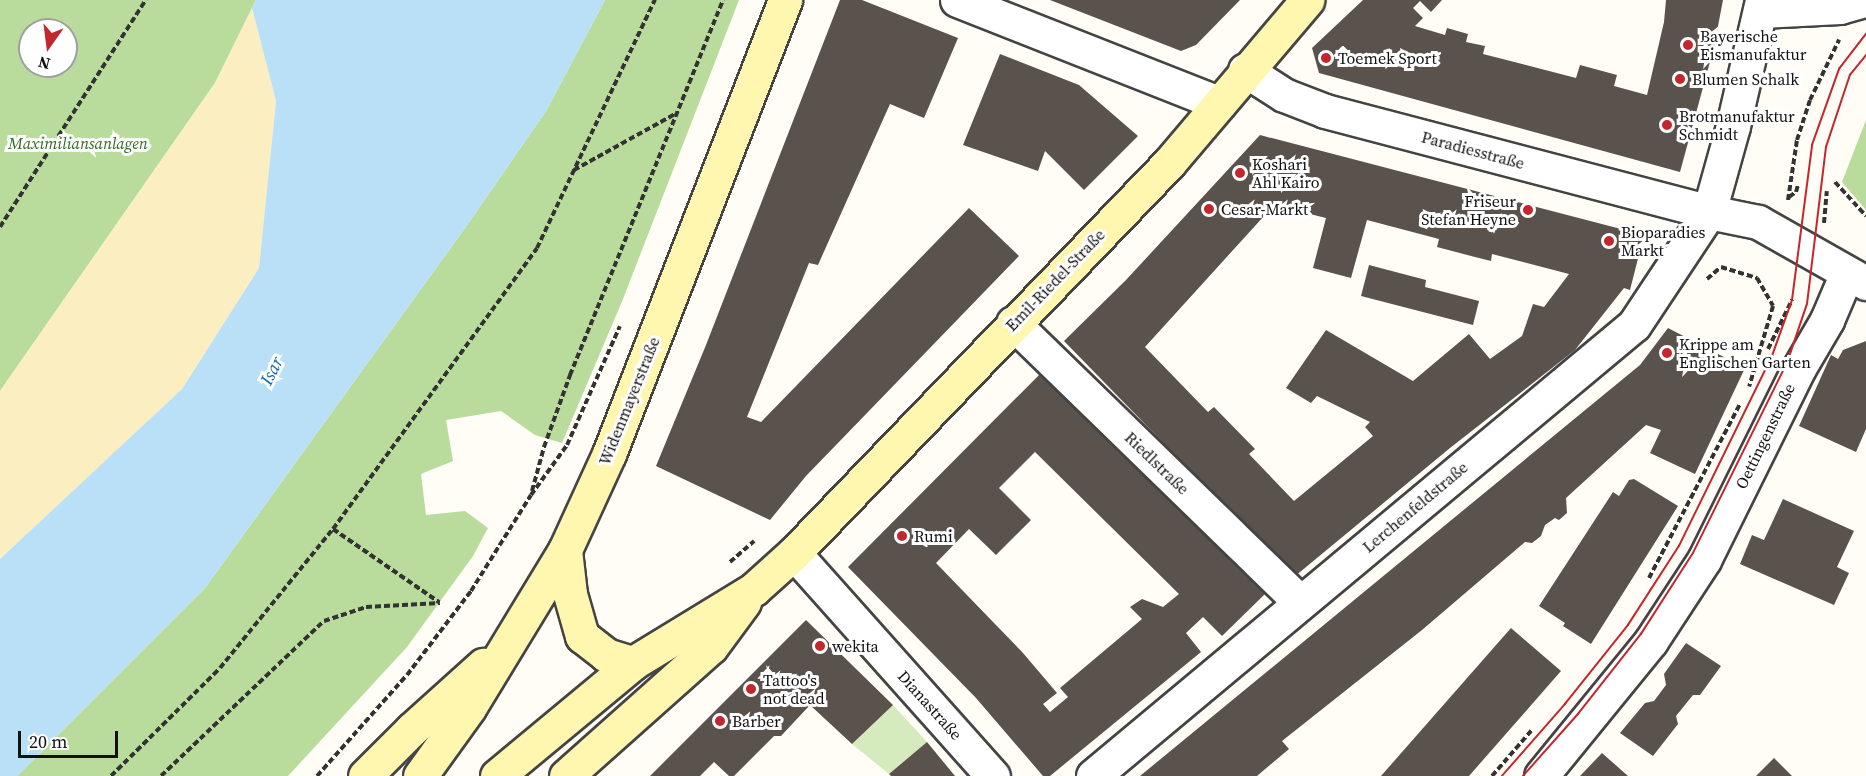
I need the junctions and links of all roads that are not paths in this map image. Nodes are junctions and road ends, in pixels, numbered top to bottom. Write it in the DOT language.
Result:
graph roads {
  1 [pos="785,0"];
  2 [pos="957,0"];
  3 [pos="1307,0"];
  4 [pos="1862,1"];
  5 [pos="1761,6"];
  6 [pos="1245,70"];
  7 [pos="1219,103"];
  8 [pos="1709,212"];
  9 [pos="1856,278"];
  10 [pos="1013,323"];
  11 [pos="565,550"];
  12 [pos="794,553"];
  13 [pos="754,589"];
  14 [pos="1300,602"];
  15 [pos="504,646"];
  16 [pos="633,663"];
  17 [pos="366,776"];
  18 [pos="420,776"];
  19 [pos="497,776"];
  20 [pos="566,776"];
  21 [pos="993,776"];
  22 [pos="1093,776"];
  23 [pos="1541,776"];
  1 -- 11 [label="main road, Widenmayerstraße"];
  2 -- 7 [label="street"];
  3 -- 6 [label="main road, Emil-Riedel-Straße"];
  4 -- 5 [label="street"];
  5 -- 8 [label="street"];
  6 -- 7 [label="main road, Emil-Riedel-Straße"];
  6 -- 8 [label="street, Paradiesstraße"];
  7 -- 10 [label="main road, Emil-Riedel-Straße"];
  8 -- 9 [label="street, Oettingenstraße"];
  8 -- 14 [label="street, Lerchenfeldstraße"];
  9 -- 23 [label="street, Oettingenstraße"];
  10 -- 12 [label="main road, Emil-Riedel-Straße"];
  10 -- 14 [label="street, Riedlstraße"];
  11 -- 15 [label="main road, Widenmayerstraße"];
  11 -- 16 [label="main road"];
  12 -- 13 [label="main road"];
  12 -- 21 [label="street, Dianastraße"];
  13 -- 16 [label="main road"];
  13 -- 20 [label="main road"];
  14 -- 22 [label="street, Lerchenfeldstraße"];
  15 -- 17 [label="main road"];
  15 -- 18 [label="main road, Widenmayerstraße"];
  16 -- 19 [label="main road"];
}
